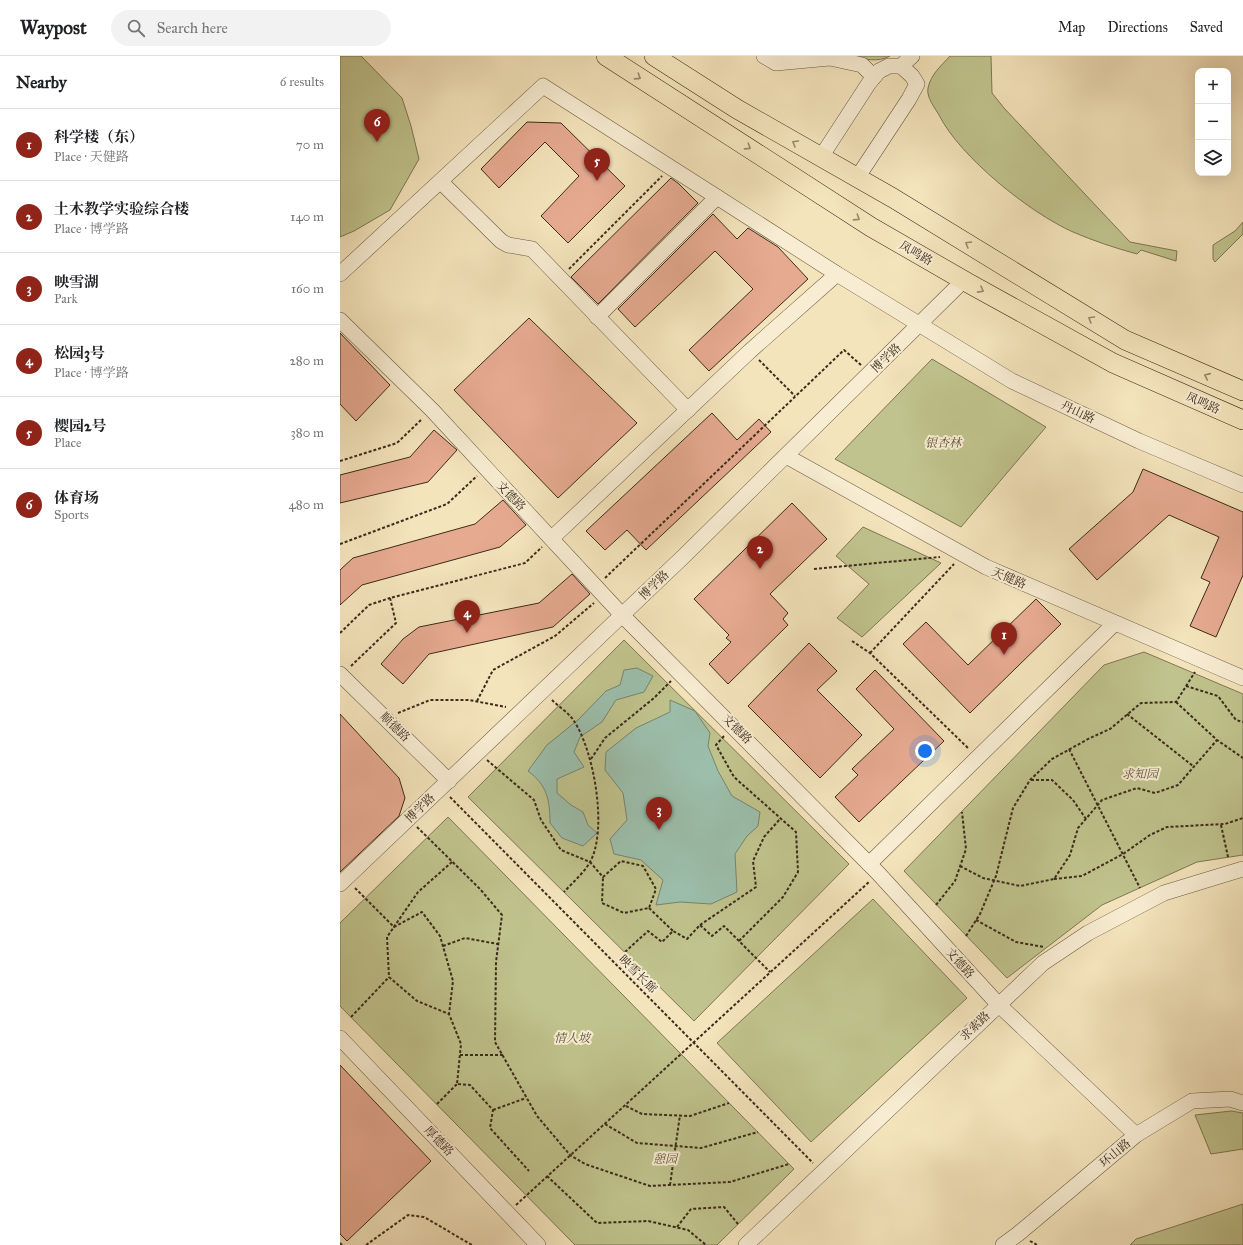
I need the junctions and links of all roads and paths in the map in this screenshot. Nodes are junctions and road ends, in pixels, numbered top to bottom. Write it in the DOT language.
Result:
graph roads {
  1 [pos="606,56"];
  2 [pos="654,56"];
  3 [pos="764,56"];
  4 [pos="907,61"];
  5 [pos="874,76"];
  6 [pos="821,157"];
  7 [pos="670,168"];
  8 [pos="857,178"];
  9 [pos="441,182"];
  10 [pos="717,197"];
  11 [pos="575,263"];
  12 [pos="340,274"];
  13 [pos="836,274"];
  14 [pos="964,280"];
  15 [pos="597,317"];
  16 [pos="340,320"];
  17 [pos="920,325"];
  18 [pos="750,351"];
  19 [pos="870,374"];
  20 [pos="1243,392"];
  21 [pos="795,396"];
  22 [pos="432,410"];
  23 [pos="688,410"];
  24 [pos="1243,420"];
  25 [pos="786,456"];
  26 [pos="340,461"];
  27 [pos="485,468"];
  28 [pos="1243,484"];
  29 [pos="552,538"];
  30 [pos="340,544"];
  31 [pos="963,555"];
  32 [pos="814,569"];
  33 [pos="601,590"];
  34 [pos="390,598"];
  35 [pos="622,615"];
  36 [pos="1115,623"];
  37 [pos="340,633"];
  38 [pos="852,641"];
  39 [pos="870,653"];
  40 [pos="1200,660"];
  41 [pos="680,671"];
  42 [pos="341,674"];
  43 [pos="1243,678"];
  44 [pos="1186,686"];
  45 [pos="542,692"];
  46 [pos="477,701"];
  47 [pos="1176,702"];
  48 [pos="522,711"];
  49 [pos="1127,714"];
  50 [pos="386,718"];
  51 [pos="1243,722"];
  52 [pos="734,726"];
  53 [pos="1217,740"];
  54 [pos="1069,749"];
  55 [pos="479,752"];
  56 [pos="978,758"];
  57 [pos="1243,758"];
  58 [pos="591,759"];
  59 [pos="1193,766"];
  60 [pos="1030,780"];
  61 [pos="445,784"];
  62 [pos="1098,805"];
  63 [pos="962,812"];
  64 [pos="1243,818"];
  65 [pos="409,819"];
  66 [pos="780,819"];
  67 [pos="1086,819"];
  68 [pos="1220,825"];
  69 [pos="1123,854"];
  70 [pos="1228,857"];
  71 [pos="453,862"];
  72 [pos="590,862"];
  73 [pos="960,866"];
  74 [pos="874,868"];
  75 [pos="1243,869"];
  76 [pos="604,877"];
  77 [pos="994,880"];
  78 [pos="1054,880"];
  79 [pos="343,882"];
  80 [pos="1140,888"];
  81 [pos="564,892"];
  82 [pos="936,905"];
  83 [pos="650,908"];
  84 [pos="976,920"];
  85 [pos="700,925"];
  86 [pos="394,927"];
  87 [pos="673,930"];
  88 [pos="966,936"];
  89 [pos="739,941"];
  90 [pos="498,944"];
  91 [pos="443,946"];
  92 [pos="1047,947"];
  93 [pos="625,952"];
  94 [pos="770,972"];
  95 [pos="390,977"];
  96 [pos="998,1004"];
  97 [pos="449,1014"];
  98 [pos="351,1016"];
  99 [pos="340,1038"];
  100 [pos="693,1042"];
  101 [pos="460,1054"];
  102 [pos="503,1056"];
  103 [pos="456,1084"];
  104 [pos="526,1098"];
  105 [pos="729,1103"];
  106 [pos="1243,1103"];
  107 [pos="437,1104"];
  108 [pos="626,1106"];
  109 [pos="493,1110"];
  110 [pos="680,1116"];
  111 [pos="605,1124"];
  112 [pos="758,1132"];
  113 [pos="1136,1135"];
  114 [pos="676,1146"];
  115 [pos="570,1155"];
  116 [pos="789,1164"];
  117 [pos="529,1171"];
  118 [pos="822,1172"];
  119 [pos="547,1176"];
  120 [pos="670,1185"];
  121 [pos="507,1213"];
  122 [pos="738,1224"];
  123 [pos="677,1227"];
  124 [pos="366,1245"];
  125 [pos="472,1245"];
  126 [pos="538,1245"];
  127 [pos="706,1245"];
  128 [pos="746,1245"];
  129 [pos="1003,1245"];
  1 -- 14 [label="main road, 凤鸣路, one-way"];
  6 -- 2 [label="main road, one-way"];
  3 -- 5 [label="street"];
  4 -- 5 [label="street"];
  4 -- 8 [label="street"];
  5 -- 6 [label="street"];
  6 -- 8 [label="main road"];
  7 -- 9 [label="street, 丹山路"];
  7 -- 10 [label="street, 丹山路"];
  7 -- 11 [label="path"];
  20 -- 8 [label="main road, one-way"];
  9 -- 12 [label="street"];
  9 -- 15 [label="street"];
  10 -- 13 [label="street, 丹山路"];
  10 -- 15 [label="street"];
  13 -- 17 [label="street, 丹山路"];
  13 -- 18 [label="street"];
  14 -- 17 [label="street, 博学路"];
  14 -- 24 [label="main road, 凤鸣路, one-way"];
  15 -- 23 [label="street"];
  16 -- 22 [label="street, 文德路"];
  17 -- 19 [label="street, 博学路"];
  17 -- 28 [label="street, 丹山路"];
  18 -- 21 [label="path"];
  18 -- 23 [label="street"];
  19 -- 21 [label="path"];
  19 -- 25 [label="street, 博学路"];
  21 -- 33 [label="path"];
  22 -- 26 [label="path"];
  22 -- 27 [label="street, 文德路"];
  23 -- 29 [label="street"];
  25 -- 31 [label="street, 天健路"];
  25 -- 35 [label="street, 博学路"];
  27 -- 29 [label="street, 文德路"];
  27 -- 30 [label="path"];
  29 -- 33 [label="street, 文德路"];
  29 -- 34 [label="path"];
  31 -- 32 [label="path"];
  31 -- 36 [label="street, 天健路"];
  31 -- 39 [label="path"];
  33 -- 35 [label="street, 文德路"];
  33 -- 46 [label="path"];
  34 -- 37 [label="path"];
  34 -- 42 [label="path"];
  35 -- 41 [label="street, 文德路"];
  35 -- 45 [label="street, 博学路"];
  36 -- 40 [label="street, 天健路"];
  36 -- 56 [label="street"];
  38 -- 39 [label="path"];
  39 -- 56 [label="path"];
  40 -- 43 [label="street, 天健路"];
  40 -- 44 [label="path"];
  41 -- 52 [label="street, 文德路"];
  41 -- 58 [label="path"];
  42 -- 50 [label="street, 顺德路"];
  44 -- 47 [label="path"];
  44 -- 51 [label="path"];
  45 -- 48 [label="street, 博学路"];
  45 -- 58 [label="path"];
  46 -- 48 [label="path"];
  46 -- 50 [label="path"];
  47 -- 49 [label="path"];
  47 -- 53 [label="path"];
  48 -- 55 [label="street, 博学路"];
  49 -- 54 [label="path"];
  49 -- 59 [label="path"];
  50 -- 61 [label="street, 顺德路"];
  52 -- 66 [label="path"];
  52 -- 74 [label="street, 文德路"];
  53 -- 57 [label="path"];
  53 -- 59 [label="path"];
  54 -- 60 [label="path"];
  54 -- 62 [label="path"];
  55 -- 61 [label="street, 博学路"];
  55 -- 72 [label="path"];
  56 -- 74 [label="street"];
  58 -- 72 [label="path"];
  59 -- 62 [label="path"];
  60 -- 67 [label="path"];
  60 -- 77 [label="path"];
  61 -- 65 [label="street, 博学路"];
  61 -- 100 [label="path, 映雪长廊"];
  62 -- 67 [label="path"];
  62 -- 69 [label="path"];
  63 -- 73 [label="path"];
  64 -- 68 [label="path"];
  65 -- 71 [label="path"];
  65 -- 79 [label="street, 博学路"];
  66 -- 85 [label="path"];
  66 -- 89 [label="path"];
  67 -- 78 [label="path"];
  68 -- 69 [label="path"];
  68 -- 70 [label="path"];
  69 -- 78 [label="path"];
  69 -- 80 [label="path"];
  71 -- 86 [label="path"];
  71 -- 90 [label="path"];
  72 -- 76 [label="path"];
  72 -- 81 [label="path"];
  73 -- 77 [label="path"];
  73 -- 82 [label="path"];
  74 -- 94 [label="path"];
  74 -- 96 [label="street, 文德路"];
  75 -- 96 [label="street, 求索路"];
  76 -- 83 [label="path"];
  76 -- 83 [label="path"];
  77 -- 78 [label="path"];
  77 -- 84 [label="path"];
  79 -- 86 [label="path"];
  83 -- 87 [label="path"];
  84 -- 88 [label="path"];
  84 -- 92 [label="path"];
  85 -- 87 [label="path"];
  85 -- 89 [label="path"];
  86 -- 91 [label="path"];
  86 -- 95 [label="path"];
  87 -- 93 [label="path"];
  89 -- 94 [label="path"];
  90 -- 91 [label="path"];
  90 -- 102 [label="path"];
  91 -- 97 [label="path"];
  94 -- 100 [label="path"];
  95 -- 97 [label="path"];
  95 -- 98 [label="path"];
  96 -- 113 [label="street, 文德路"];
  96 -- 118 [label="street, 求索路"];
  97 -- 101 [label="path"];
  99 -- 121 [label="street, 厚德路"];
  100 -- 111 [label="path"];
  100 -- 118 [label="path, 映雪长廊"];
  101 -- 102 [label="path"];
  101 -- 103 [label="path"];
  102 -- 104 [label="path"];
  103 -- 107 [label="path"];
  103 -- 109 [label="path"];
  104 -- 109 [label="path"];
  104 -- 115 [label="path"];
  105 -- 110 [label="path"];
  106 -- 113 [label="street, 环山路"];
  108 -- 110 [label="path"];
  109 -- 117 [label="path"];
  110 -- 114 [label="path"];
  111 -- 114 [label="path"];
  111 -- 115 [label="path"];
  112 -- 114 [label="path"];
  113 -- 129 [label="street, 环山路"];
  114 -- 120 [label="path"];
  115 -- 119 [label="path"];
  115 -- 120 [label="path"];
  116 -- 120 [label="path"];
  118 -- 128 [label="street, 求索路"];
  119 -- 121 [label="path"];
  119 -- 123 [label="path"];
  121 -- 126 [label="street, 厚德路"];
  122 -- 123 [label="path"];
  123 -- 127 [label="path"];
  124 -- 125 [label="path"];
}
